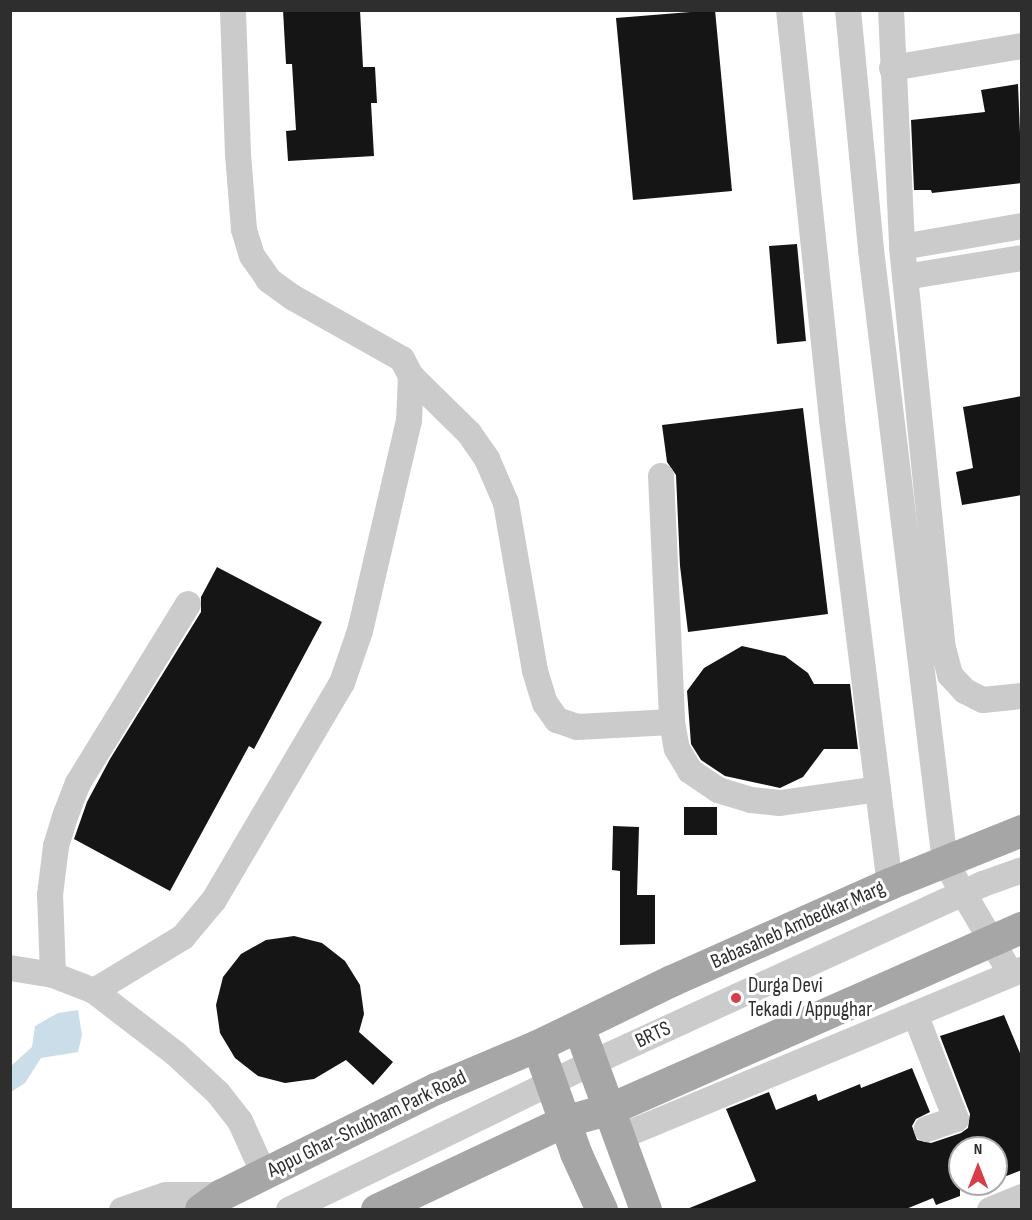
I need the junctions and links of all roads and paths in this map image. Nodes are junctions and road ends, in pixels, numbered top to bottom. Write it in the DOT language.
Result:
graph roads {
  1 [pos="233,10"];
  2 [pos="789,10"];
  3 [pos="848,10"];
  4 [pos="891,10"];
  5 [pos="1022,46"];
  6 [pos="892,68"];
  7 [pos="1022,226"];
  8 [pos="902,247"];
  9 [pos="1022,258"];
  10 [pos="905,277"];
  11 [pos="411,375"];
  12 [pos="661,476"];
  13 [pos="188,604"];
  14 [pos="1022,696"];
  15 [pos="672,722"];
  16 [pos="878,789"];
  17 [pos="1022,831"];
  18 [pos="945,862"];
  19 [pos="1022,870"];
  20 [pos="890,884"];
  21 [pos="966,892"];
  22 [pos="1007,933"];
  23 [pos="10,968"];
  24 [pos="1016,972"];
  25 [pos="53,975"];
  26 [pos="94,991"];
  27 [pos="915,1014"];
  28 [pos="579,1027"];
  29 [pos="538,1046"];
  30 [pos="594,1062"];
  31 [pos="550,1083"];
  32 [pos="564,1122"];
  33 [pos="616,1123"];
  34 [pos="927,1130"];
  35 [pos="576,1153"];
  36 [pos="264,1174"];
  37 [pos="1022,1197"];
  38 [pos="211,1202"];
  39 [pos="122,1209"];
  40 [pos="289,1209"];
  41 [pos="377,1209"];
  42 [pos="602,1209"];
  43 [pos="646,1209"];
  44 [pos="990,1209"];
  1 -- 11 [label="street"];
  2 -- 16 [label="street"];
  3 -- 18 [label="street"];
  4 -- 6 [label="street"];
  5 -- 6 [label="street"];
  6 -- 8 [label="street"];
  7 -- 8 [label="street"];
  8 -- 10 [label="street"];
  9 -- 10 [label="street"];
  10 -- 14 [label="street"];
  11 -- 15 [label="street"];
  11 -- 26 [label="street"];
  12 -- 15 [label="street"];
  13 -- 25 [label="street"];
  15 -- 16 [label="street"];
  16 -- 20 [label="street"];
  17 -- 18 [label="main road, Babasaheb Ambedkar Marg"];
  18 -- 20 [label="main road, Babasaheb Ambedkar Marg"];
  18 -- 21 [label="street"];
  19 -- 21 [label="street, BRTS"];
  20 -- 28 [label="main road, Babasaheb Ambedkar Marg"];
  21 -- 22 [label="street"];
  21 -- 30 [label="street, BRTS"];
  22 -- 24 [label="street"];
  22 -- 33 [label="main road"];
  23 -- 25 [label="street"];
  24 -- 27 [label="street"];
  25 -- 26 [label="street"];
  26 -- 36 [label="street"];
  27 -- 33 [label="street"];
  27 -- 34 [label="street"];
  28 -- 29 [label="main road, Babasaheb Ambedkar Marg"];
  28 -- 30 [label="main road"];
  29 -- 31 [label="main road"];
  29 -- 36 [label="main road, Appu Ghar-Shubham Park Road"];
  30 -- 31 [label="street, BRTS"];
  30 -- 33 [label="main road"];
  31 -- 32 [label="main road"];
  31 -- 40 [label="street, BRTS"];
  32 -- 33 [label="main road"];
  32 -- 35 [label="main road"];
  32 -- 41 [label="main road"];
  33 -- 35 [label="main road"];
  33 -- 43 [label="main road"];
  35 -- 42 [label="main road"];
  36 -- 38 [label="main road, Appu Ghar-Shubham Park Road"];
  37 -- 44 [label="street"];
  38 -- 39 [label="street"];
}
